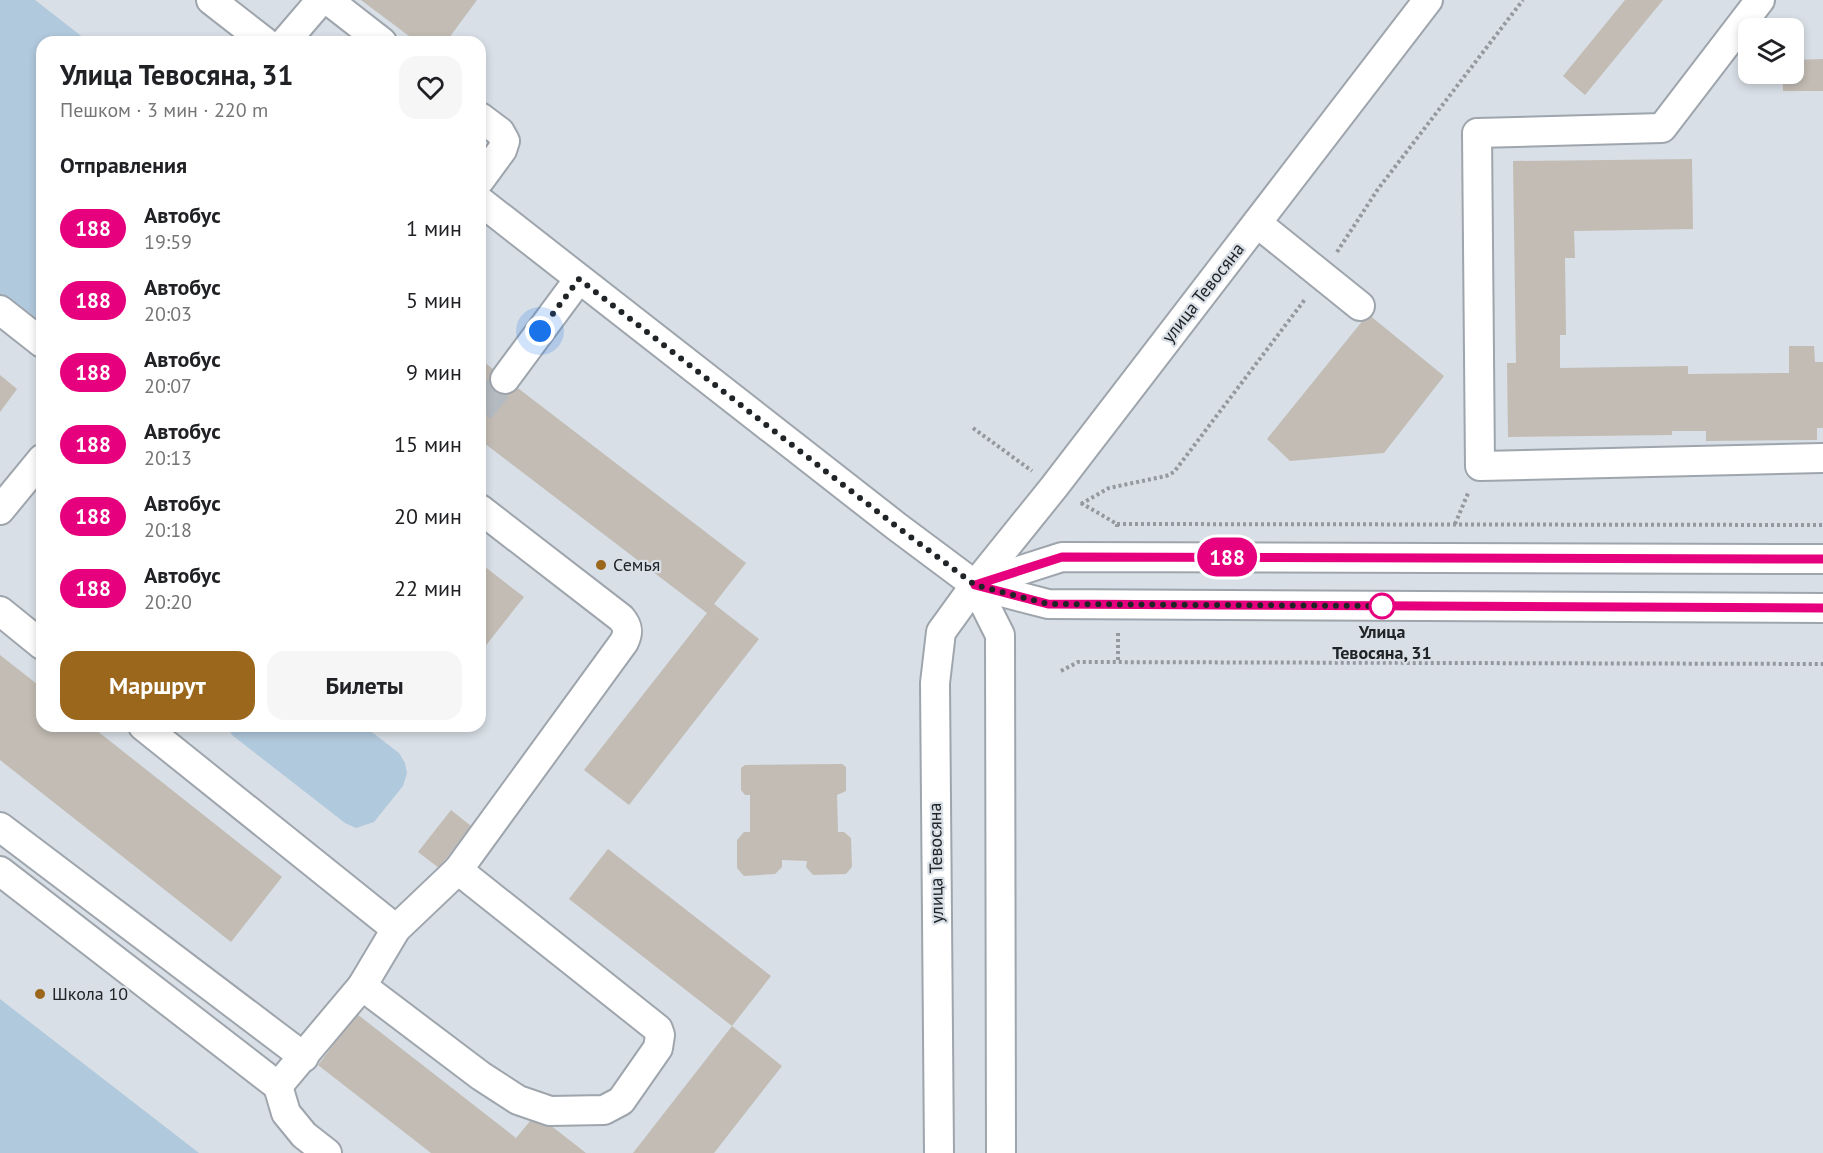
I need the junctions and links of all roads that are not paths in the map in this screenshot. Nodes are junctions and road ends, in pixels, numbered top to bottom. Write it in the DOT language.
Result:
graph roads {
  1 [pos="211,0"];
  2 [pos="321,0"];
  3 [pos="328,0"];
  4 [pos="1428,0"];
  5 [pos="1760,0"];
  6 [pos="257,36"];
  7 [pos="290,36"];
  8 [pos="374,36"];
  9 [pos="486,122"];
  10 [pos="486,172"];
  11 [pos="486,206"];
  12 [pos="1257,223"];
  13 [pos="579,279"];
  14 [pos="1360,306"];
  15 [pos="0,310"];
  16 [pos="36,338"];
  17 [pos="505,379"];
  18 [pos="1823,458"];
  19 [pos="36,466"];
  20 [pos="0,510"];
  21 [pos="486,513"];
  22 [pos="1823,559"];
  23 [pos="975,585"];
  24 [pos="1823,608"];
  25 [pos="0,611"];
  26 [pos="36,640"];
  27 [pos="150,732"];
  28 [pos="0,826"];
  29 [pos="458,870"];
  30 [pos="0,871"];
  31 [pos="396,929"];
  32 [pos="362,986"];
  33 [pos="303,1057"];
  34 [pos="278,1086"];
  35 [pos="327,1153"];
  36 [pos="939,1153"];
  37 [pos="1001,1153"];
  1 -- 6 [label="street"];
  2 -- 7 [label="street"];
  3 -- 8 [label="street"];
  4 -- 12 [label="street, улица Тевосяна"];
  5 -- 18 [label="street"];
  9 -- 10 [label="street"];
  11 -- 13 [label="street"];
  12 -- 14 [label="street"];
  12 -- 23 [label="street, улица Тевосяна"];
  13 -- 17 [label="street"];
  13 -- 23 [label="street"];
  15 -- 16 [label="street"];
  19 -- 20 [label="street"];
  21 -- 29 [label="street"];
  22 -- 23 [label="street"];
  23 -- 24 [label="street"];
  23 -- 36 [label="street, улица Тевосяна"];
  23 -- 37 [label="street"];
  25 -- 26 [label="street"];
  27 -- 31 [label="street"];
  28 -- 33 [label="street"];
  29 -- 31 [label="street"];
  29 -- 32 [label="street"];
  30 -- 34 [label="street"];
  31 -- 32 [label="street"];
  32 -- 33 [label="street"];
  33 -- 34 [label="street"];
  34 -- 35 [label="street"];
}
